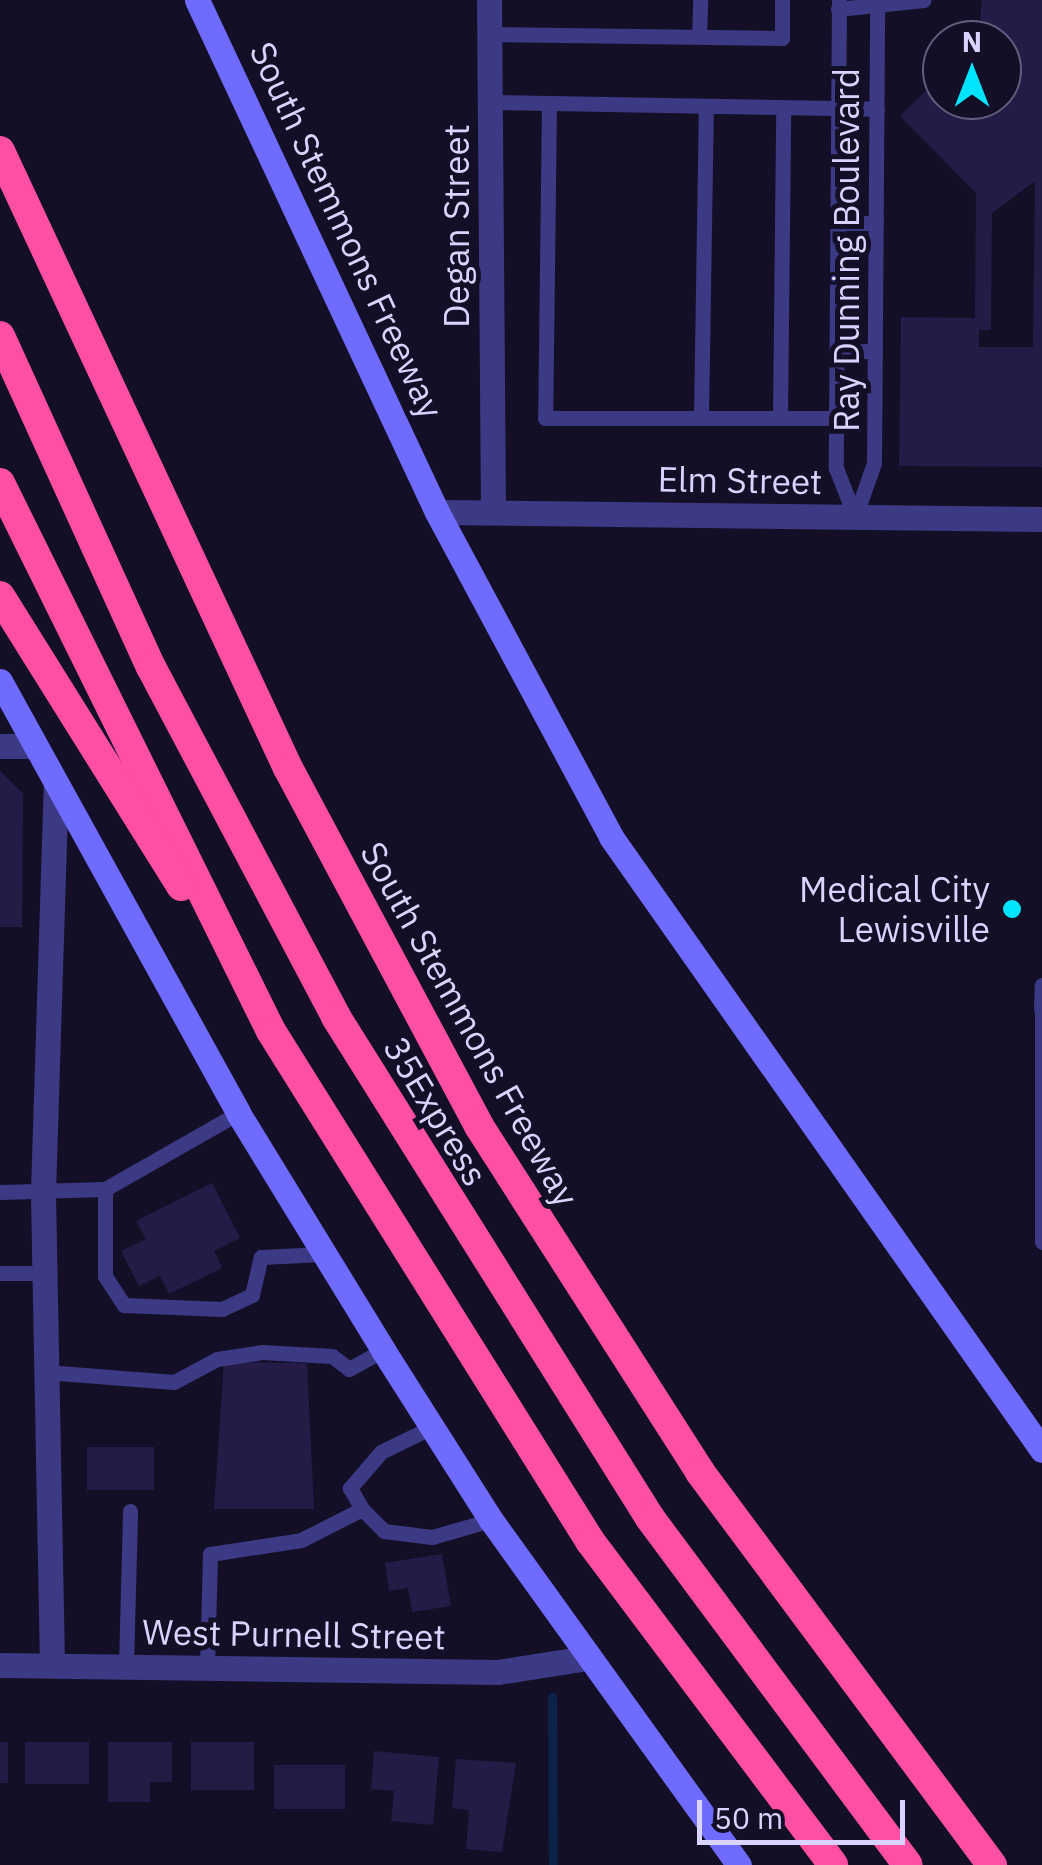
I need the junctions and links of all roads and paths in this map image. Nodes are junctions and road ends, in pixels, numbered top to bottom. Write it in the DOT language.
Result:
graph roads {
  1 [pos="197,0"];
  2 [pos="490,0"];
  3 [pos="700,0"];
  4 [pos="782,0"];
  5 [pos="924,0"];
  6 [pos="877,4"];
  7 [pos="838,5"];
  8 [pos="490,34"];
  9 [pos="699,37"];
  10 [pos="490,102"];
  11 [pos="549,104"];
  12 [pos="706,108"];
  13 [pos="877,109"];
  14 [pos="783,110"];
  15 [pos="838,111"];
  16 [pos="0,151"];
  17 [pos="837,223"];
  18 [pos="876,223"];
  19 [pos="0,336"];
  20 [pos="875,351"];
  21 [pos="836,352"];
  22 [pos="700,418"];
  23 [pos="780,418"];
  24 [pos="836,418"];
  25 [pos="0,483"];
  26 [pos="438,512"];
  27 [pos="493,512"];
  28 [pos="855,517"];
  29 [pos="1042,519"];
  30 [pos="0,596"];
  31 [pos="0,681"];
  32 [pos="0,746"];
  33 [pos="32,746"];
  34 [pos="56,784"];
  35 [pos="1042,985"];
  36 [pos="1042,1008"];
  37 [pos="271,1030"];
  38 [pos="238,1113"];
  39 [pos="106,1189"];
  40 [pos="0,1192"];
  41 [pos="43,1192"];
  42 [pos="1042,1242"];
  43 [pos="324,1254"];
  44 [pos="44,1272"];
  45 [pos="0,1273"];
  46 [pos="383,1350"];
  47 [pos="46,1372"];
  48 [pos="432,1427"];
  49 [pos="1042,1450"];
  50 [pos="362,1509"];
  51 [pos="130,1511"];
  52 [pos="491,1520"];
  53 [pos="586,1658"];
  54 [pos="0,1665"];
  55 [pos="52,1665"];
  56 [pos="126,1666"];
  57 [pos="207,1668"];
  58 [pos="739,1865"];
  59 [pos="833,1865"];
  60 [pos="908,1865"];
  61 [pos="992,1865"];
  1 -- 26 [label="main road, South Stemmons Freeway"];
  2 -- 8 [label="street, Degan Street"];
  3 -- 9 [label="lane"];
  4 -- 9 [label="lane"];
  5 -- 6 [label="lane"];
  6 -- 7 [label="lane"];
  6 -- 13 [label="lane, Ray Dunning Boulevard"];
  7 -- 15 [label="lane, Ray Dunning Boulevard"];
  8 -- 9 [label="lane"];
  8 -- 10 [label="street, Degan Street"];
  10 -- 11 [label="lane"];
  10 -- 27 [label="street, Degan Street"];
  11 -- 12 [label="lane"];
  11 -- 22 [label="lane"];
  12 -- 14 [label="lane"];
  12 -- 22 [label="lane"];
  13 -- 15 [label="lane"];
  13 -- 18 [label="lane, Ray Dunning Boulevard"];
  14 -- 15 [label="lane"];
  14 -- 23 [label="lane"];
  15 -- 17 [label="lane, Ray Dunning Boulevard"];
  16 -- 61 [label="highway, South Stemmons Freeway"];
  17 -- 18 [label="lane"];
  17 -- 21 [label="lane, Ray Dunning Boulevard"];
  18 -- 20 [label="lane, Ray Dunning Boulevard"];
  19 -- 60 [label="highway, 35Express"];
  20 -- 21 [label="lane"];
  20 -- 28 [label="lane, Ray Dunning Boulevard"];
  21 -- 24 [label="lane, Ray Dunning Boulevard"];
  22 -- 23 [label="lane"];
  23 -- 24 [label="lane"];
  24 -- 28 [label="lane, Ray Dunning Boulevard"];
  25 -- 37 [label="highway"];
  26 -- 27 [label="street, Elm Street"];
  26 -- 49 [label="main road, South Stemmons Freeway"];
  27 -- 28 [label="street, Elm Street"];
  28 -- 29 [label="street, Elm Street"];
  30 -- 37 [label="highway"];
  31 -- 33 [label="main road"];
  32 -- 33 [label="street"];
  33 -- 34 [label="main road"];
  34 -- 38 [label="main road"];
  34 -- 41 [label="street"];
  35 -- 36 [label="lane"];
  36 -- 42 [label="lane"];
  37 -- 59 [label="highway"];
  38 -- 39 [label="lane"];
  38 -- 43 [label="main road"];
  39 -- 41 [label="lane"];
  39 -- 43 [label="lane"];
  40 -- 41 [label="lane"];
  41 -- 44 [label="street"];
  43 -- 46 [label="main road"];
  44 -- 45 [label="lane"];
  44 -- 47 [label="street"];
  46 -- 47 [label="lane"];
  46 -- 48 [label="main road"];
  47 -- 55 [label="street"];
  48 -- 50 [label="lane"];
  48 -- 52 [label="main road"];
  50 -- 52 [label="lane"];
  50 -- 57 [label="lane"];
  51 -- 56 [label="lane"];
  52 -- 53 [label="main road"];
  53 -- 57 [label="street, West Purnell Street"];
  53 -- 58 [label="main road"];
  54 -- 55 [label="street, West Purnell Street"];
  55 -- 56 [label="street, West Purnell Street"];
  56 -- 57 [label="street, West Purnell Street"];
}
